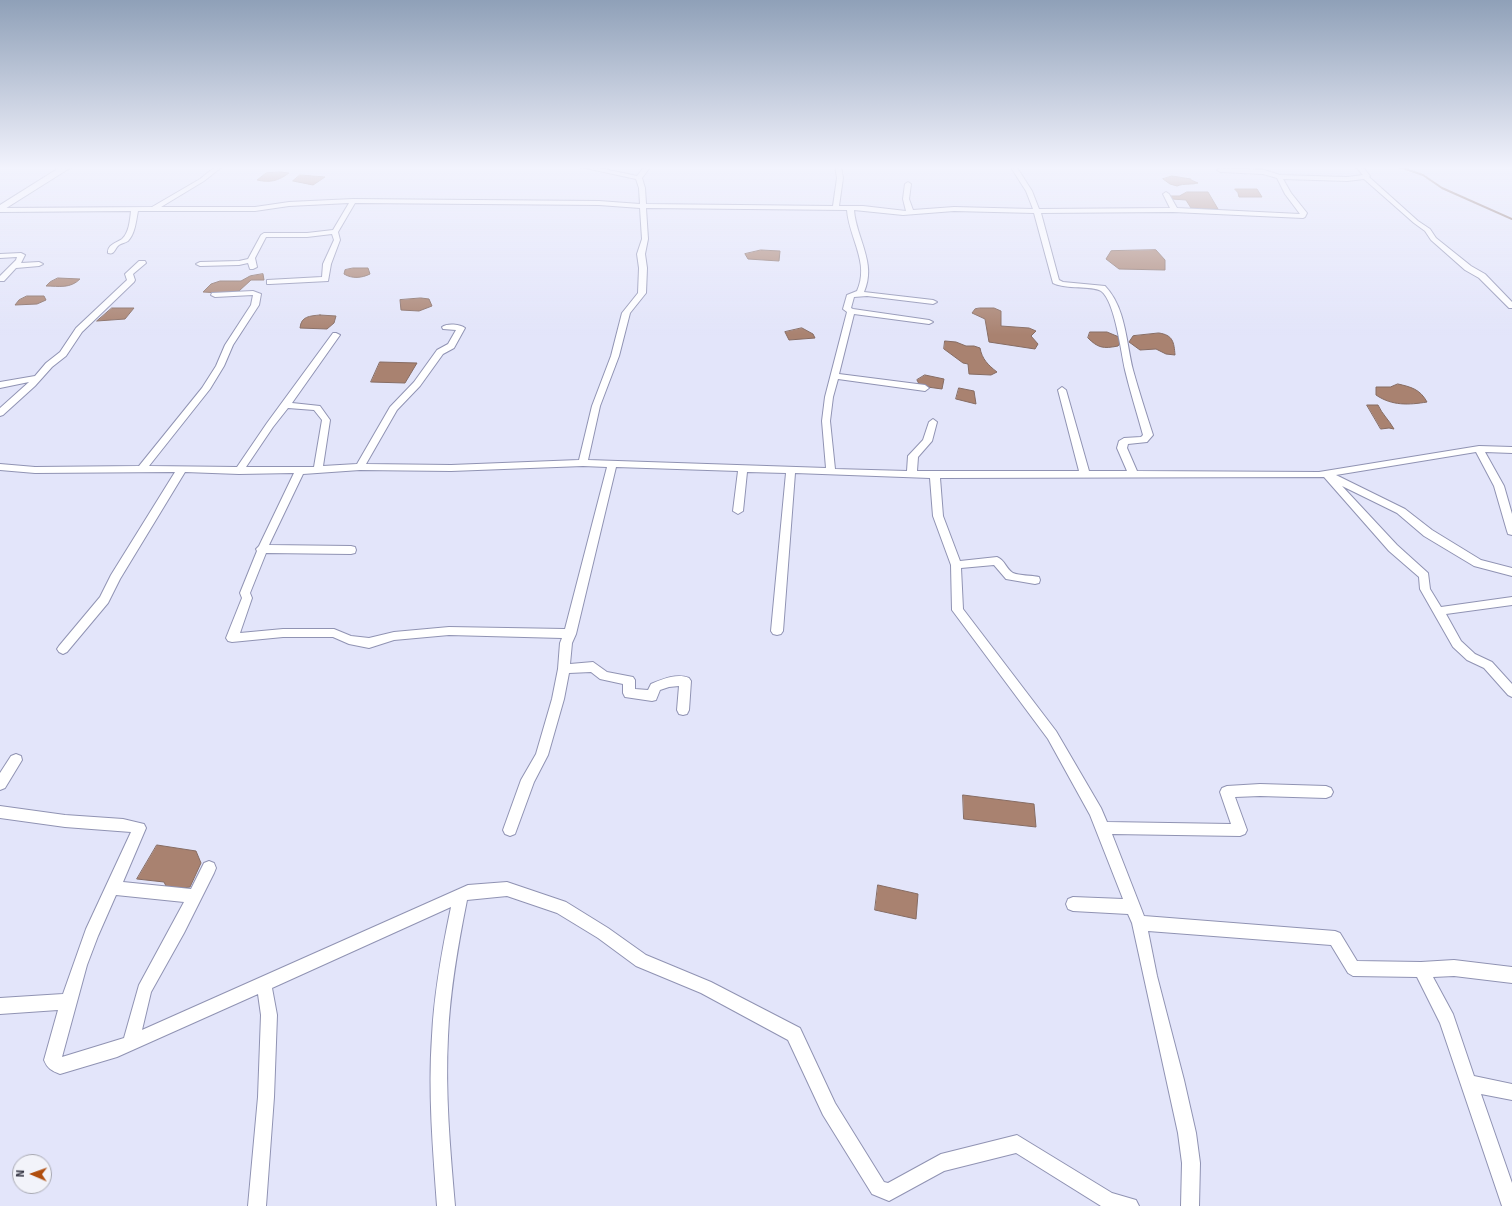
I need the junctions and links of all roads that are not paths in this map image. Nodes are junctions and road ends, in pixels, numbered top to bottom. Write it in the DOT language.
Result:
graph roads {
  1 [pos="132,222"];
  2 [pos="340,222"];
  3 [pos="644,222"];
  4 [pos="851,222"];
  5 [pos="1041,222"];
  6 [pos="1416,222"];
  7 [pos="335,232"];
  8 [pos="110,252"];
  9 [pos="0,256"];
  10 [pos="142,263"];
  11 [pos="39,264"];
  12 [pos="200,264"];
  13 [pos="14,266"];
  14 [pos="1,279"];
  15 [pos="270,282"];
  16 [pos="215,295"];
  17 [pos="851,295"];
  18 [pos="933,302"];
  19 [pos="1512,306"];
  20 [pos="851,311"];
  21 [pos="929,322"];
  22 [pos="446,327"];
  23 [pos="336,335"];
  24 [pos="834,376"];
  25 [pos="37,378"];
  26 [pos="0,385"];
  27 [pos="925,388"];
  28 [pos="1062,390"];
  29 [pos="286,405"];
  30 [pos="0,413"];
  31 [pos="933,422"];
  32 [pos="1479,449"];
  33 [pos="1512,450"];
  34 [pos="584,464"];
  35 [pos="612,464"];
  36 [pos="0,467"];
  37 [pos="360,468"];
  38 [pos="182,469"];
  39 [pos="743,469"];
  40 [pos="141,470"];
  41 [pos="318,470"];
  42 [pos="791,470"];
  43 [pos="239,471"];
  44 [pos="831,471"];
  45 [pos="300,472"];
  46 [pos="912,474"];
  47 [pos="1085,474"];
  48 [pos="1133,474"];
  49 [pos="1326,474"];
  50 [pos="935,476"];
  51 [pos="738,511"];
  52 [pos="1512,531"];
  53 [pos="261,549"];
  54 [pos="351,550"];
  55 [pos="956,565"];
  56 [pos="1512,572"];
  57 [pos="1035,580"];
  58 [pos="1512,601"];
  59 [pos="1439,610"];
  60 [pos="777,631"];
  61 [pos="570,634"];
  62 [pos="63,649"];
  63 [pos="564,669"];
  64 [pos="1512,692"];
  65 [pos="683,710"];
  66 [pos="16,760"];
  67 [pos="0,784"];
  68 [pos="1326,792"];
  69 [pos="0,812"];
  70 [pos="1102,828"];
  71 [pos="510,830"];
  72 [pos="209,868"];
  73 [pos="113,888"];
  74 [pos="195,896"];
  75 [pos="460,897"];
  76 [pos="1074,904"];
  77 [pos="1133,907"];
  78 [pos="1139,923"];
  79 [pos="1422,970"];
  80 [pos="1512,975"];
  81 [pos="264,984"];
  82 [pos="70,1001"];
  83 [pos="0,1006"];
  84 [pos="131,1042"];
  85 [pos="1469,1083"];
  86 [pos="1512,1092"];
  87 [pos="1110,1203"];
  88 [pos="257,1206"];
  89 [pos="446,1206"];
  90 [pos="1130,1206"];
  91 [pos="1190,1206"];
  92 [pos="1511,1206"];
  1 -- 8 [label="street"];
  2 -- 7 [label="street"];
  3 -- 34 [label="street"];
  4 -- 17 [label="street"];
  5 -- 48 [label="street"];
  6 -- 19 [label="street"];
  7 -- 12 [label="street"];
  7 -- 15 [label="street"];
  9 -- 13 [label="street"];
  10 -- 25 [label="street"];
  11 -- 13 [label="street"];
  13 -- 14 [label="street"];
  16 -- 40 [label="street"];
  17 -- 18 [label="street"];
  17 -- 20 [label="street"];
  20 -- 21 [label="street"];
  20 -- 24 [label="street"];
  22 -- 37 [label="street"];
  23 -- 29 [label="street"];
  24 -- 27 [label="street"];
  24 -- 44 [label="street"];
  25 -- 26 [label="street"];
  25 -- 30 [label="street"];
  28 -- 47 [label="street"];
  29 -- 41 [label="street"];
  29 -- 43 [label="street"];
  31 -- 46 [label="street"];
  32 -- 33 [label="street"];
  32 -- 49 [label="street"];
  32 -- 52 [label="street"];
  34 -- 35 [label="street"];
  34 -- 37 [label="street"];
  35 -- 39 [label="street"];
  35 -- 61 [label="street"];
  36 -- 40 [label="street"];
  37 -- 41 [label="street"];
  38 -- 40 [label="street"];
  38 -- 43 [label="street"];
  38 -- 62 [label="street"];
  39 -- 42 [label="street"];
  39 -- 51 [label="street"];
  41 -- 45 [label="street"];
  42 -- 44 [label="street"];
  42 -- 60 [label="street"];
  43 -- 45 [label="street"];
  44 -- 46 [label="street"];
  45 -- 53 [label="street"];
  46 -- 50 [label="street"];
  47 -- 48 [label="street"];
  47 -- 50 [label="street"];
  48 -- 49 [label="street"];
  49 -- 56 [label="street"];
  49 -- 59 [label="street"];
  50 -- 55 [label="street"];
  53 -- 54 [label="street"];
  53 -- 61 [label="street"];
  55 -- 57 [label="street"];
  55 -- 70 [label="street"];
  58 -- 59 [label="street"];
  59 -- 64 [label="street"];
  61 -- 63 [label="street"];
  63 -- 65 [label="street"];
  63 -- 71 [label="street"];
  66 -- 67 [label="street"];
  68 -- 70 [label="street"];
  69 -- 73 [label="street"];
  70 -- 77 [label="street"];
  72 -- 74 [label="street"];
  73 -- 74 [label="street"];
  73 -- 82 [label="street"];
  74 -- 84 [label="street"];
  75 -- 81 [label="street"];
  75 -- 87 [label="street"];
  75 -- 89 [label="street"];
  76 -- 77 [label="street"];
  77 -- 78 [label="street"];
  78 -- 79 [label="street"];
  78 -- 91 [label="street"];
  79 -- 80 [label="street"];
  79 -- 85 [label="street"];
  81 -- 84 [label="street"];
  81 -- 88 [label="street"];
  82 -- 83 [label="street"];
  82 -- 84 [label="street"];
  85 -- 86 [label="street"];
  85 -- 92 [label="street"];
  87 -- 90 [label="street"];
}
